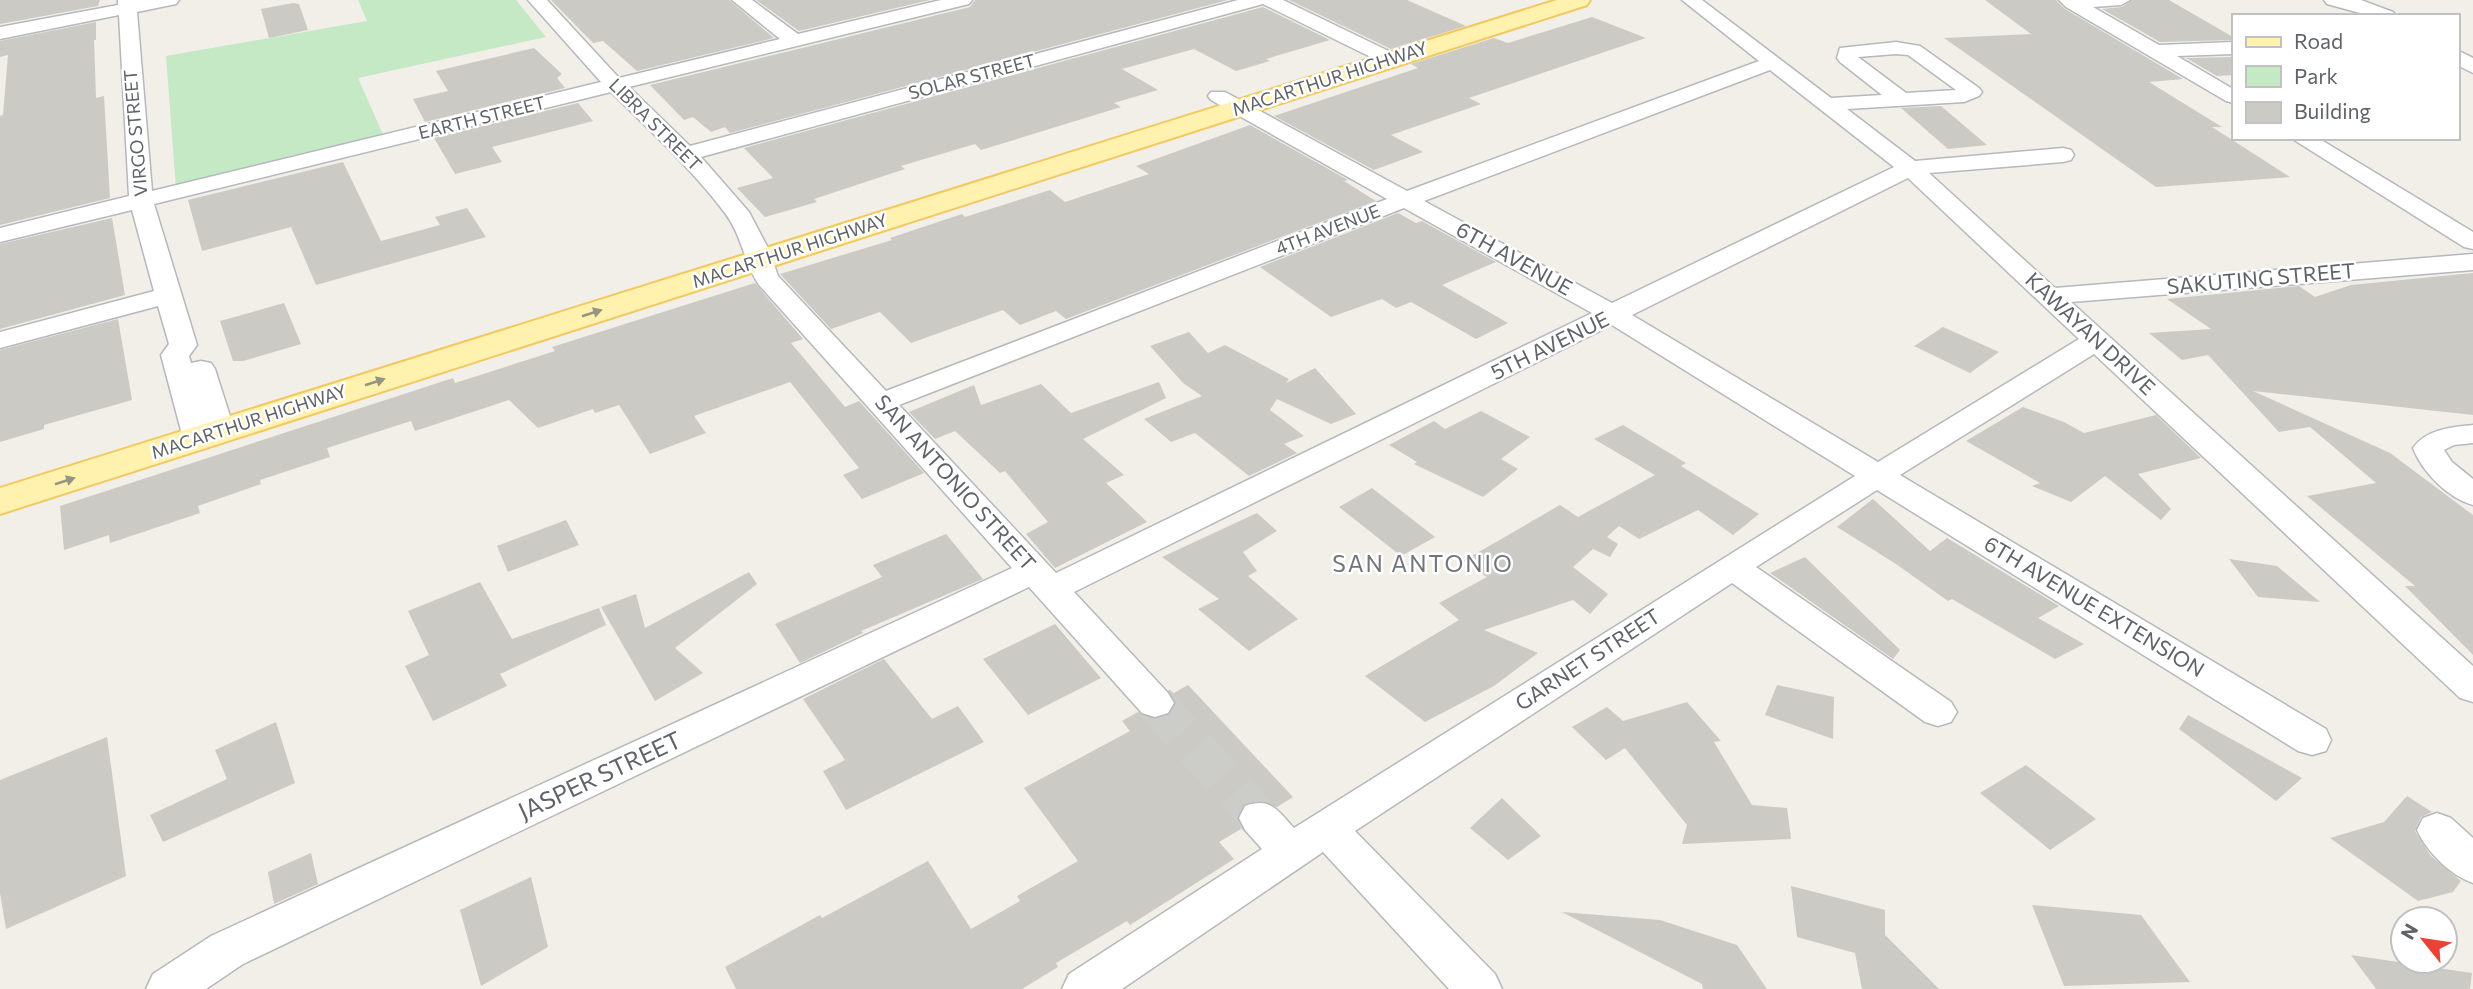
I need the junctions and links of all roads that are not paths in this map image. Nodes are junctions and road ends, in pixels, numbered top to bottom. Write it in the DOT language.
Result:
graph roads {
  1 [pos="170,0"];
  2 [pos="537,0"];
  3 [pos="741,0"];
  4 [pos="963,0"];
  5 [pos="1258,0"];
  6 [pos="1269,0"];
  7 [pos="1528,0"];
  8 [pos="1579,0"];
  9 [pos="1691,0"];
  10 [pos="2121,0"];
  11 [pos="2333,0"];
  12 [pos="2070,1"];
  13 [pos="930,3"];
  14 [pos="126,4"];
  15 [pos="2382,14"];
  16 [pos="0,33"];
  17 [pos="795,41"];
  18 [pos="2232,48"];
  19 [pos="2158,51"];
  20 [pos="1382,54"];
  21 [pos="1775,62"];
  22 [pos="615,85"];
  23 [pos="2232,96"];
  24 [pos="1900,99"];
  25 [pos="1228,102"];
  26 [pos="1830,104"];
  27 [pos="2305,140"];
  28 [pos="686,154"];
  29 [pos="2063,155"];
  30 [pos="1910,168"];
  31 [pos="1407,199"];
  32 [pos="141,201"];
  33 [pos="0,235"];
  34 [pos="2473,242"];
  35 [pos="756,250"];
  36 [pos="2473,261"];
  37 [pos="168,295"];
  38 [pos="2049,296"];
  39 [pos="1614,315"];
  40 [pos="0,340"];
  41 [pos="2097,340"];
  42 [pos="882,402"];
  43 [pos="206,423"];
  44 [pos="2473,434"];
  45 [pos="0,474"];
  46 [pos="1877,474"];
  47 [pos="2473,495"];
  48 [pos="0,501"];
  49 [pos="1733,567"];
  50 [pos="1044,580"];
  51 [pos="2473,688"];
  52 [pos="1156,703"];
  53 [pos="1938,712"];
  54 [pos="2312,740"];
  55 [pos="1259,818"];
  56 [pos="1327,829"];
  57 [pos="2437,830"];
  58 [pos="1289,851"];
  59 [pos="2473,865"];
  60 [pos="169,989"];
  61 [pos="1085,989"];
  62 [pos="1479,989"];
  1 -- 14 [label="street"];
  2 -- 22 [label="street, LIBRA STREET"];
  3 -- 17 [label="street"];
  4 -- 13 [label="street, EARTH STREET"];
  5 -- 28 [label="street, SOLAR STREET"];
  6 -- 20 [label="street"];
  7 -- 20 [label="main road, MACARTHUR HIGHWAY"];
  8 -- 20 [label="main road, MACARTHUR HIGHWAY"];
  9 -- 21 [label="street, KAWAYAN DRIVE"];
  10 -- 12 [label="street"];
  11 -- 15 [label="street"];
  12 -- 19 [label="street"];
  13 -- 17 [label="street, EARTH STREET"];
  14 -- 16 [label="street"];
  14 -- 32 [label="street, VIRGO STREET"];
  17 -- 22 [label="street, EARTH STREET"];
  18 -- 19 [label="street"];
  19 -- 23 [label="street"];
  20 -- 25 [label="main road, MACARTHUR HIGHWAY"];
  21 -- 26 [label="street, KAWAYAN DRIVE"];
  21 -- 31 [label="street, 4TH AVENUE"];
  22 -- 28 [label="street, LIBRA STREET"];
  22 -- 32 [label="street, EARTH STREET"];
  24 -- 24 [label="street"];
  24 -- 26 [label="street"];
  25 -- 31 [label="street, 6TH AVENUE"];
  25 -- 35 [label="main road, MACARTHUR HIGHWAY"];
  26 -- 30 [label="street, KAWAYAN DRIVE"];
  27 -- 34 [label="street"];
  28 -- 35 [label="street, LIBRA STREET"];
  29 -- 30 [label="street, 5TH AVENUE"];
  30 -- 38 [label="street, KAWAYAN DRIVE"];
  30 -- 39 [label="street, 5TH AVENUE"];
  31 -- 39 [label="street, 6TH AVENUE"];
  31 -- 42 [label="street, 4TH AVENUE"];
  32 -- 33 [label="street, EARTH STREET"];
  32 -- 37 [label="street, VIRGO STREET"];
  35 -- 42 [label="street, SAN ANTONIO STREET"];
  35 -- 43 [label="main road, MACARTHUR HIGHWAY"];
  36 -- 38 [label="street, SAKUTING STREET"];
  37 -- 40 [label="street"];
  37 -- 43 [label="street, VIRGO STREET"];
  38 -- 41 [label="street, KAWAYAN DRIVE"];
  39 -- 46 [label="street, 6TH AVENUE"];
  39 -- 50 [label="street, 5TH AVENUE"];
  41 -- 46 [label="street, GARNET STREET"];
  41 -- 51 [label="street, KAWAYAN DRIVE"];
  42 -- 50 [label="street, SAN ANTONIO STREET"];
  43 -- 45 [label="main road, MACARTHUR HIGHWAY"];
  48 -- 43 [label="main road, MACARTHUR HIGHWAY, one-way"];
  44 -- 47 [label="street"];
  46 -- 49 [label="street, GARNET STREET"];
  46 -- 54 [label="street, 6TH AVENUE EXTENSION"];
  49 -- 53 [label="street"];
  49 -- 56 [label="street, GARNET STREET"];
  50 -- 52 [label="street, SAN ANTONIO STREET"];
  50 -- 60 [label="street, JASPER STREET"];
  55 -- 58 [label="street"];
  56 -- 58 [label="street, GARNET STREET"];
  56 -- 62 [label="street"];
  57 -- 59 [label="street"];
  58 -- 61 [label="street, GARNET STREET"];
}
